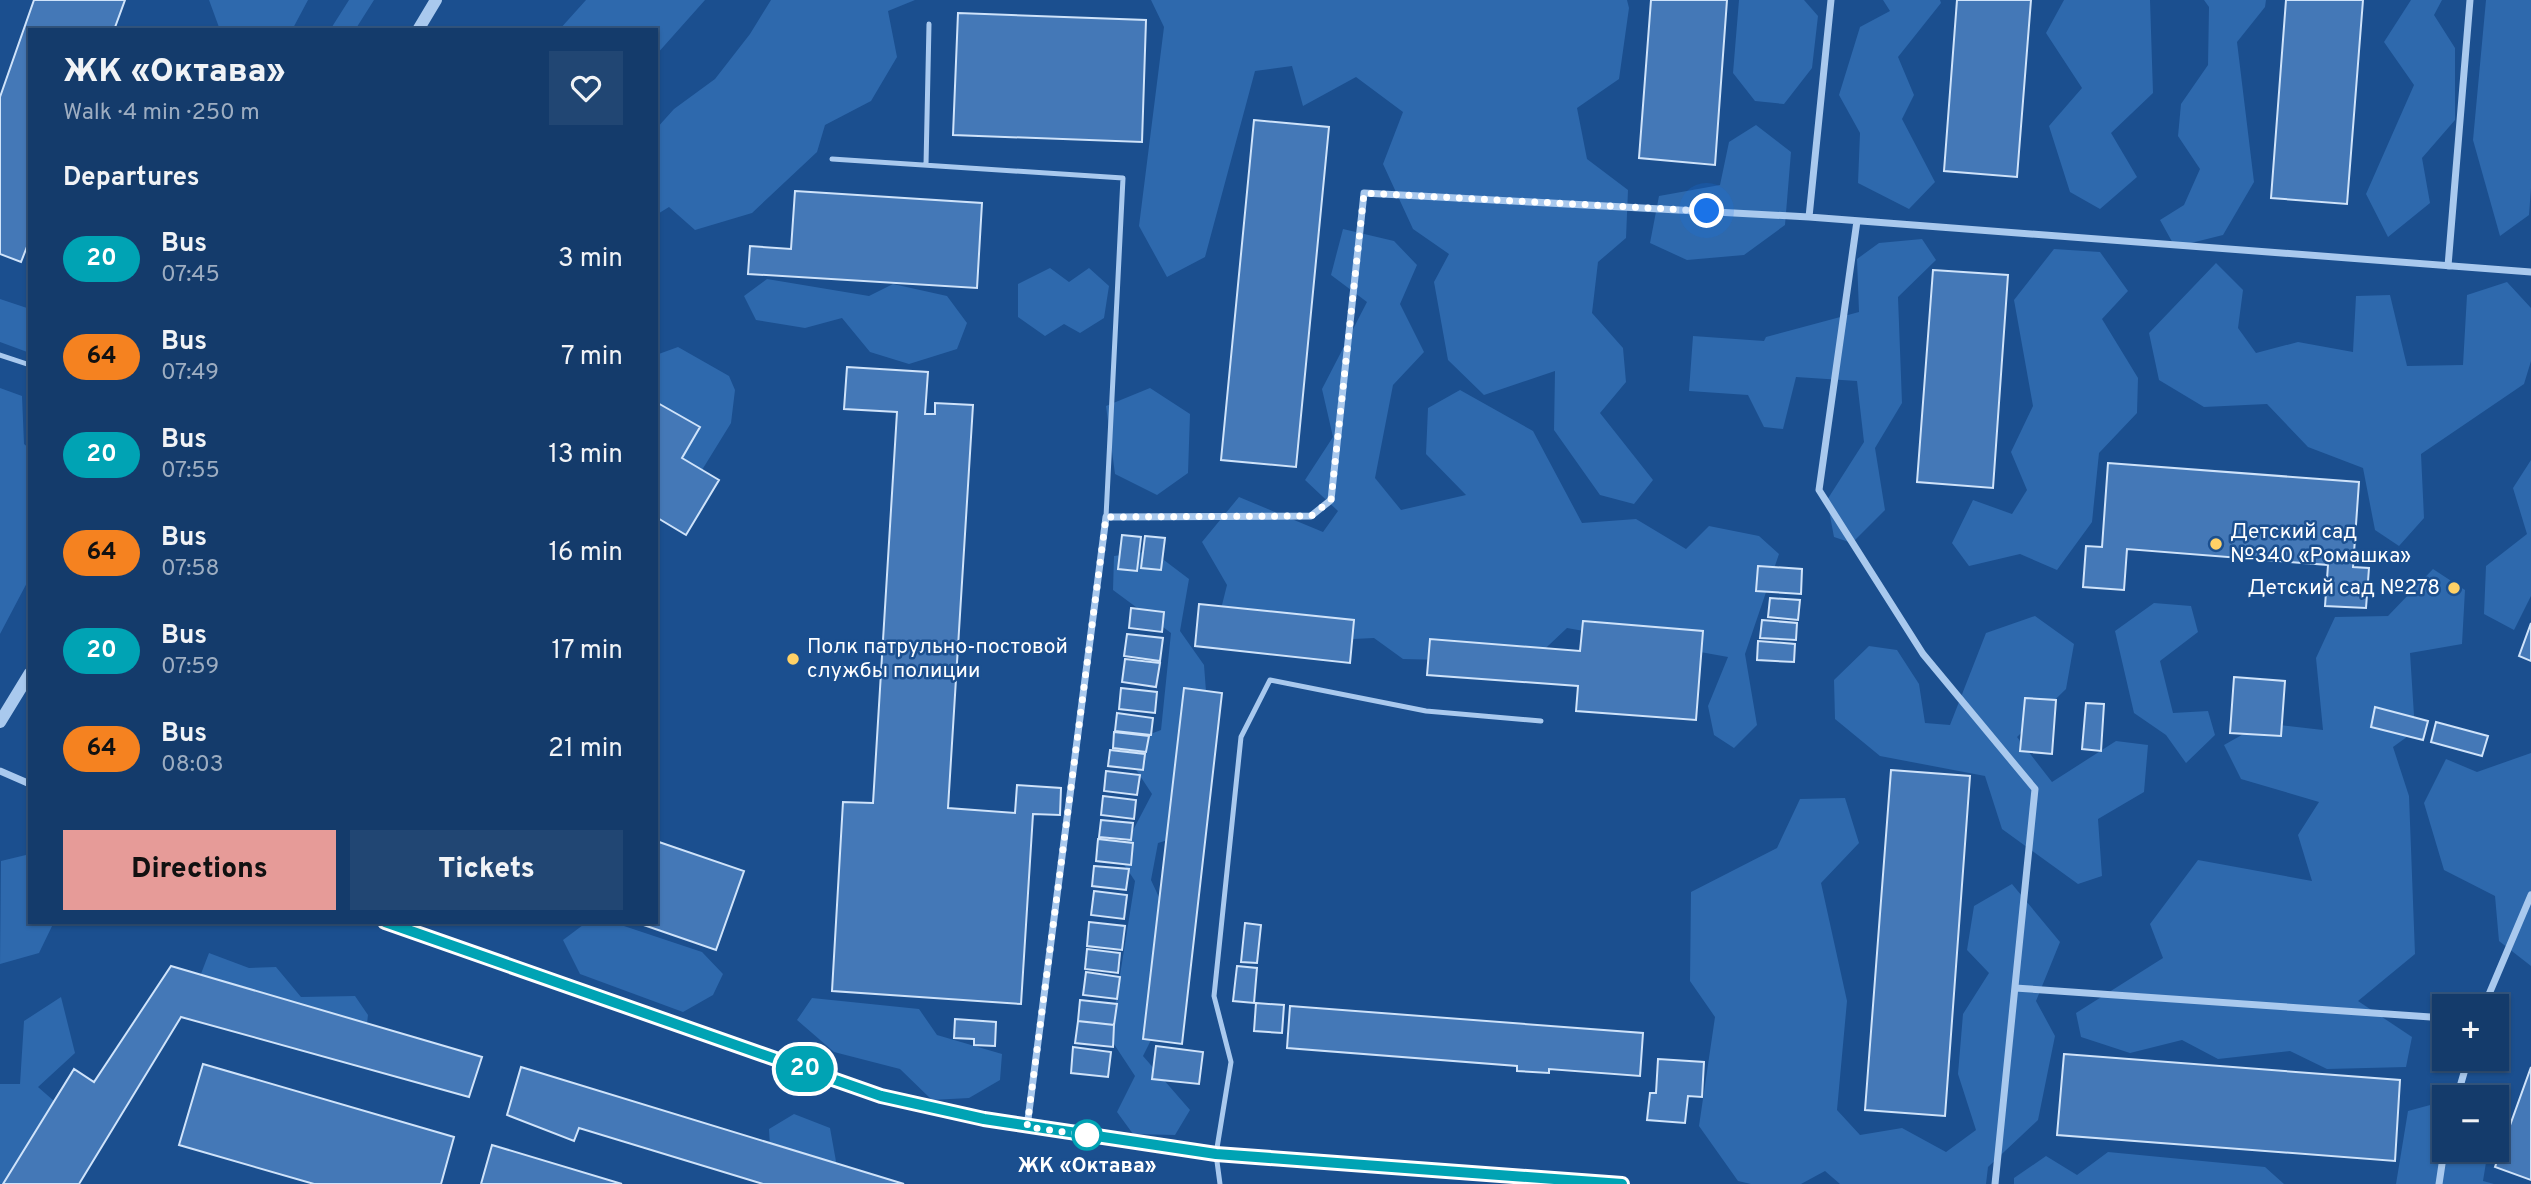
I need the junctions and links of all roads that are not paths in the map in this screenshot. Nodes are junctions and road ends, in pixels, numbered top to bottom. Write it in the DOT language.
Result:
graph roads {
  1 [pos="436,0"];
  2 [pos="1831,0"];
  3 [pos="2470,0"];
  4 [pos="929,24"];
  5 [pos="419,28"];
  6 [pos="832,159"];
  7 [pos="926,165"];
  8 [pos="1809,217"];
  9 [pos="1857,221"];
  10 [pos="2448,266"];
  11 [pos="2531,272"];
  12 [pos="0,355"];
  13 [pos="28,364"];
  14 [pos="1106,517"];
  15 [pos="28,676"];
  16 [pos="1542,721"];
  17 [pos="0,722"];
  18 [pos="0,771"];
  19 [pos="28,783"];
  20 [pos="2531,895"];
  21 [pos="390,924"];
  22 [pos="2015,988"];
  23 [pos="2489,994"];
  24 [pos="2432,1017"];
  25 [pos="1027,1127"];
  26 [pos="1216,1154"];
  27 [pos="2442,1162"];
  28 [pos="1220,1184"];
  29 [pos="1621,1184"];
  30 [pos="1996,1184"];
  31 [pos="2439,1184"];
  1 -- 5 [label="street"];
  2 -- 8 [label="street"];
  3 -- 10 [label="street"];
  4 -- 7 [label="lane"];
  6 -- 7 [label="lane"];
  7 -- 14 [label="lane"];
  8 -- 9 [label="street"];
  8 -- 14 [label="street"];
  9 -- 10 [label="street"];
  9 -- 22 [label="street"];
  10 -- 11 [label="street"];
  12 -- 13 [label="lane"];
  14 -- 25 [label="street"];
  15 -- 17 [label="street"];
  16 -- 26 [label="lane"];
  18 -- 19 [label="street"];
  20 -- 23 [label="street"];
  21 -- 25 [label="street"];
  22 -- 24 [label="street"];
  22 -- 30 [label="street"];
  25 -- 26 [label="street"];
  26 -- 28 [label="lane"];
  26 -- 29 [label="street"];
  27 -- 31 [label="street"];
}
